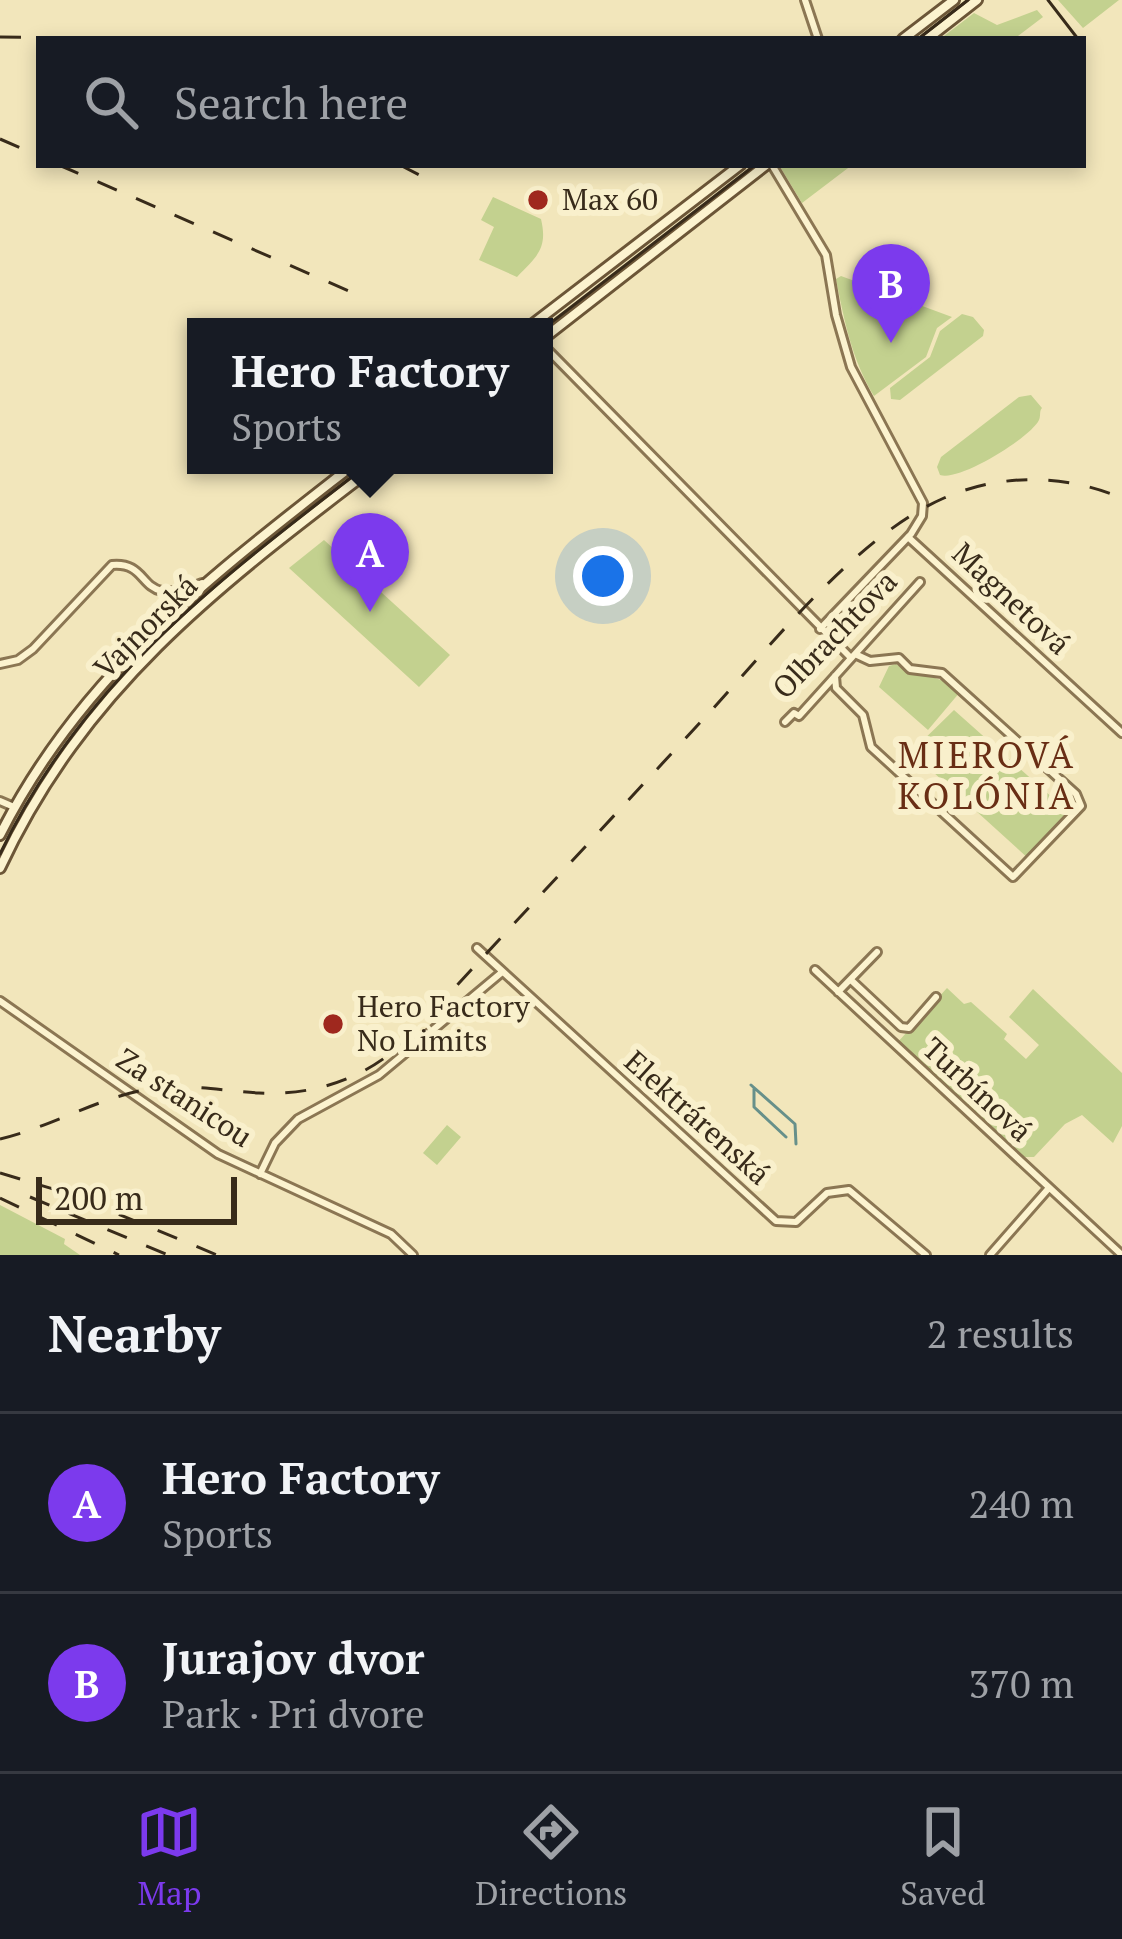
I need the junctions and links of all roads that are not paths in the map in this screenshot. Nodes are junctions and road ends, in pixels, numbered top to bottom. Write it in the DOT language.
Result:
graph roads {
  1 [pos="954,0"];
  2 [pos="977,0"];
  3 [pos="808,3"];
  4 [pos="817,36"];
  5 [pos="907,36"];
  6 [pos="931,36"];
  7 [pos="736,168"];
  8 [pos="765,168"];
  9 [pos="771,168"];
  10 [pos="542,318"];
  11 [pos="553,335"];
  12 [pos="553,351"];
  13 [pos="341,474"];
  14 [pos="365,474"];
  15 [pos="908,537"];
  16 [pos="920,582"];
  17 [pos="202,583"];
  18 [pos="820,629"];
  19 [pos="853,656"];
  20 [pos="0,664"];
  21 [pos="835,676"];
  22 [pos="785,722"];
  23 [pos="1122,733"];
  24 [pos="0,801"];
  25 [pos="14,807"];
  26 [pos="28,814"];
  27 [pos="0,835"];
  28 [pos="0,868"];
  29 [pos="477,948"];
  30 [pos="877,952"];
  31 [pos="815,970"];
  32 [pos="502,972"];
  33 [pos="851,980"];
  34 [pos="838,992"];
  35 [pos="936,997"];
  36 [pos="0,1000"];
  37 [pos="260,1174"];
  38 [pos="1048,1189"];
  39 [pos="1107,1244"];
  40 [pos="1122,1244"];
  41 [pos="412,1255"];
  42 [pos="926,1255"];
  43 [pos="990,1255"];
  44 [pos="1122,1255"];
  1 -- 5 [label="main road"];
  2 -- 6 [label="main road"];
  3 -- 4 [label="street"];
  7 -- 10 [label="main road"];
  8 -- 11 [label="main road"];
  9 -- 15 [label="street"];
  12 -- 18 [label="street"];
  13 -- 17 [label="main road, Vajnorská"];
  14 -- 26 [label="main road, Vajnorská"];
  15 -- 18 [label="street, Magnetová"];
  15 -- 23 [label="street, Magnetová"];
  16 -- 19 [label="street, Olbrachtova"];
  17 -- 20 [label="street"];
  17 -- 25 [label="main road, Vajnorská"];
  18 -- 19 [label="street"];
  19 -- 21 [label="street, Olbrachtova"];
  19 -- 21 [label="street"];
  21 -- 22 [label="street, Olbrachtova"];
  24 -- 25 [label="street"];
  25 -- 26 [label="main road"];
  25 -- 27 [label="main road, Vajnorská"];
  26 -- 28 [label="main road, Vajnorská"];
  29 -- 32 [label="street, Elektrárenská"];
  30 -- 33 [label="street"];
  31 -- 34 [label="street, Turbínová"];
  32 -- 37 [label="street"];
  32 -- 42 [label="street, Elektrárenská"];
  33 -- 34 [label="street"];
  33 -- 35 [label="street"];
  34 -- 38 [label="street, Turbínová"];
  36 -- 37 [label="street, Za stanicou"];
  37 -- 41 [label="street, Za stanicou"];
  38 -- 39 [label="street, Turbínová"];
  38 -- 43 [label="street"];
  39 -- 40 [label="street"];
  39 -- 44 [label="street, Turbínová"];
}
